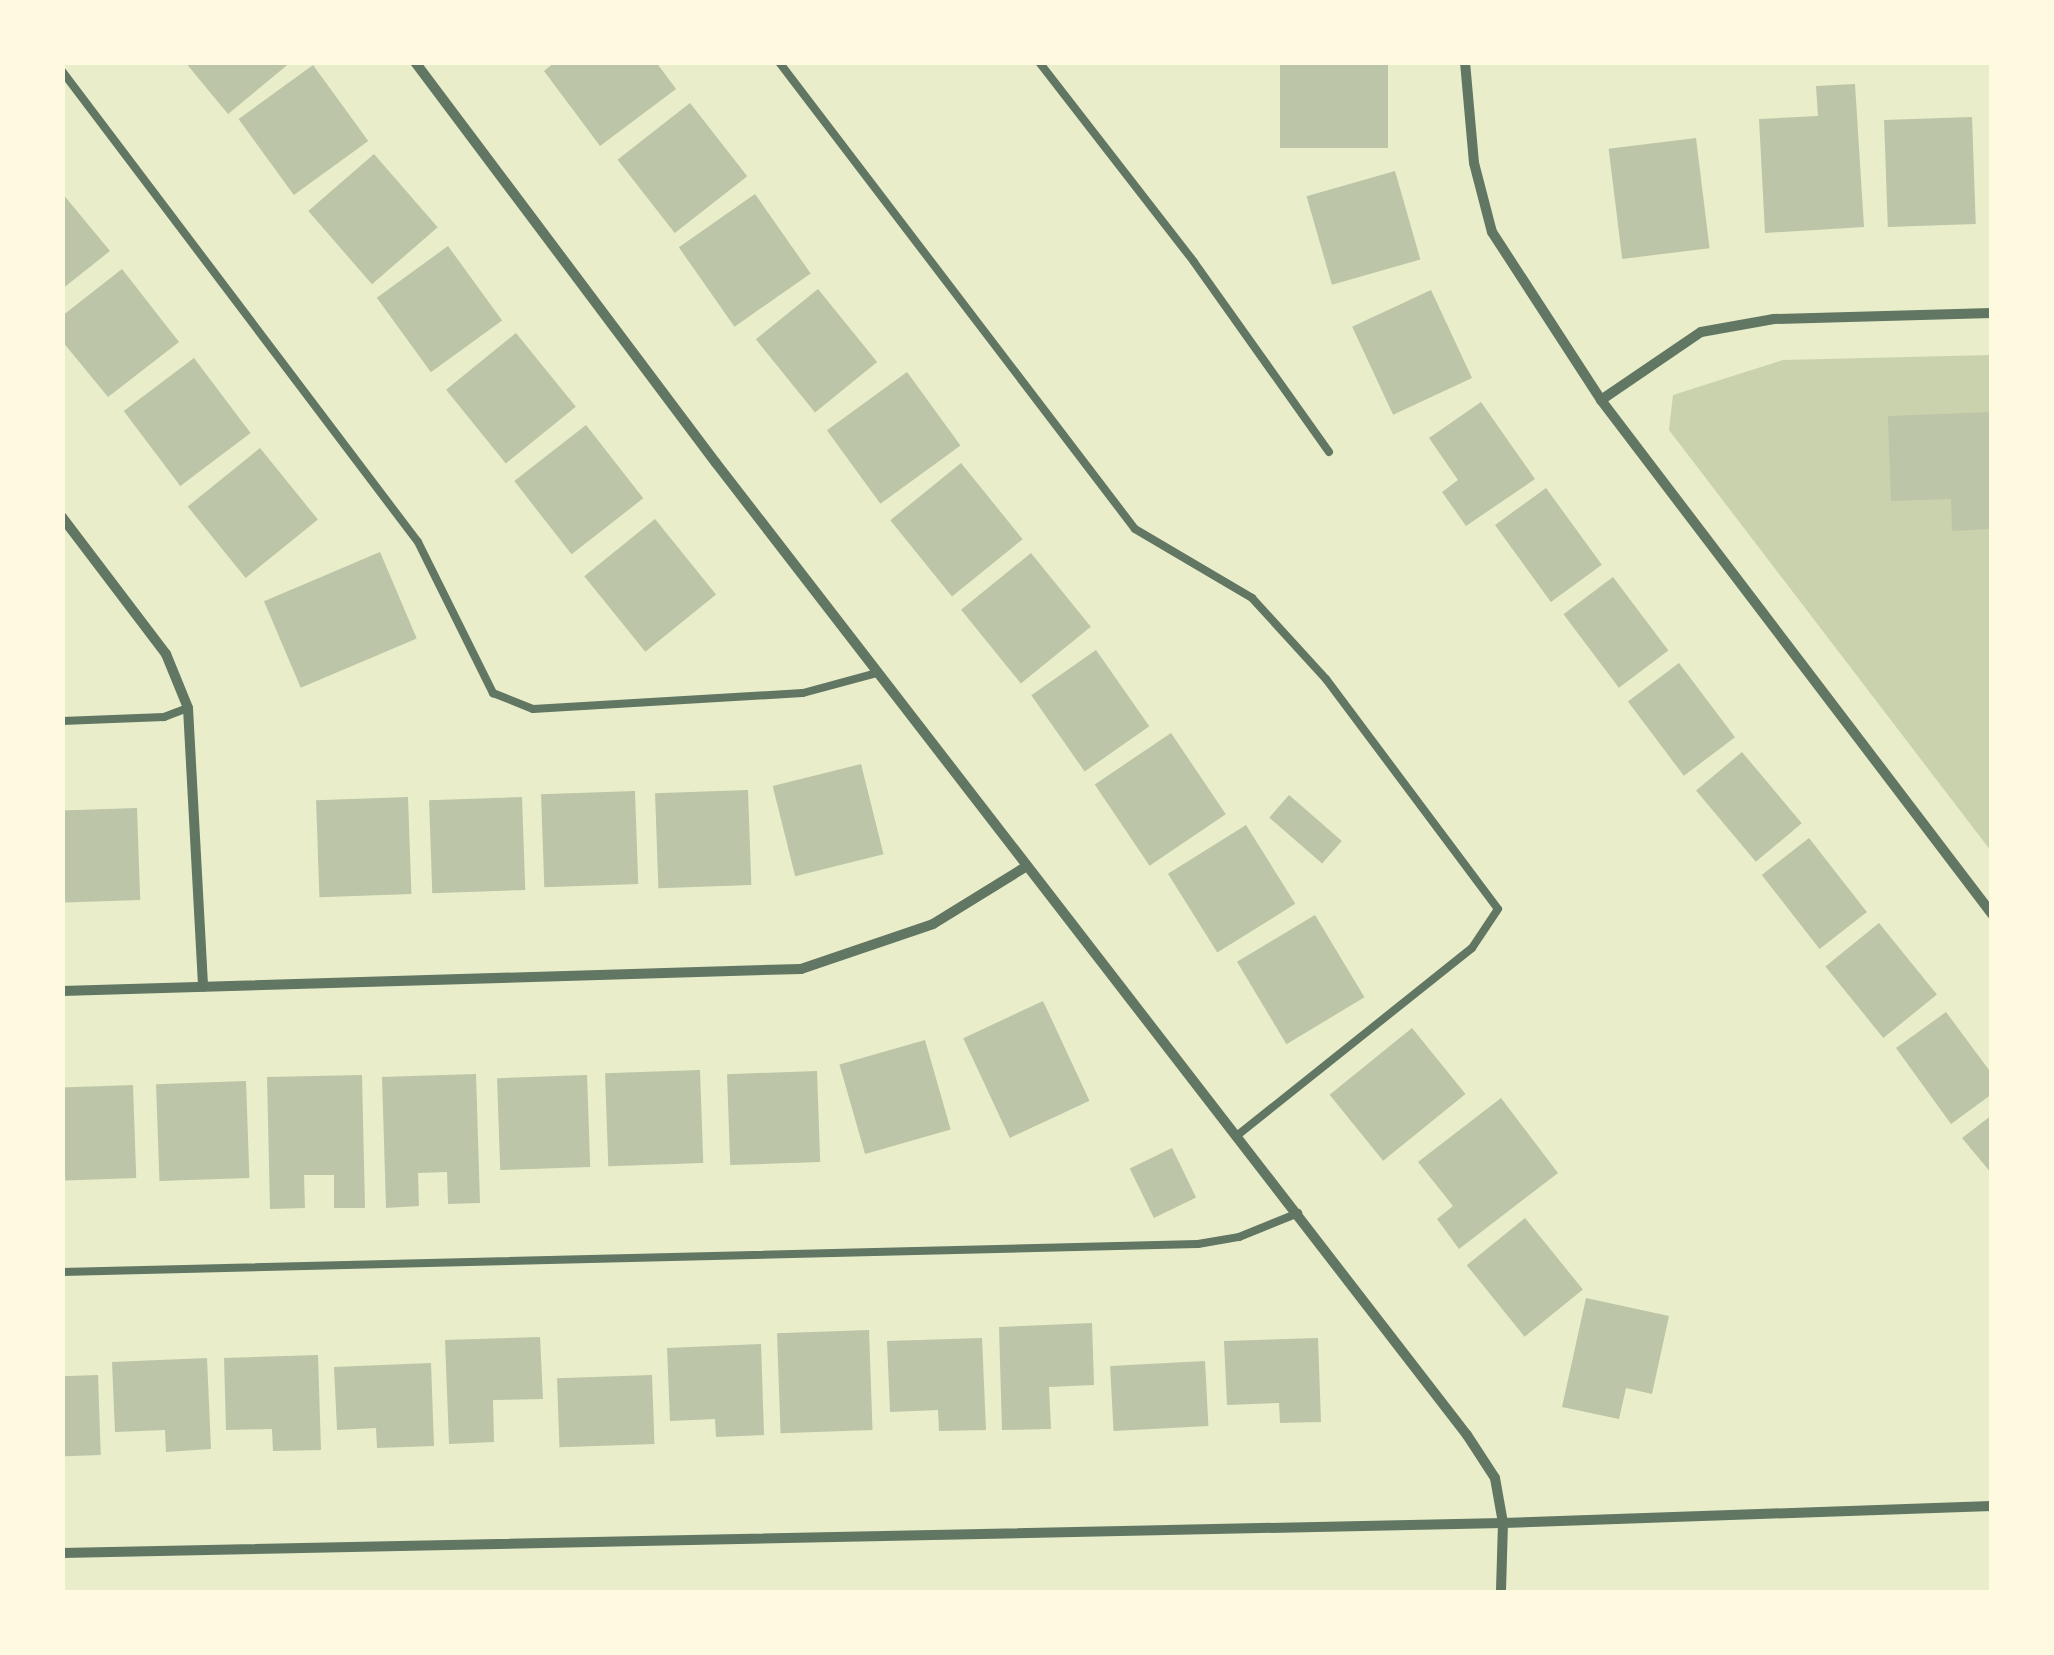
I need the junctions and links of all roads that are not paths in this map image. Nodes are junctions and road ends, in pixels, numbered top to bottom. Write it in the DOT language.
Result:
graph roads {
  1 [pos="416,62"];
  2 [pos="779,62"];
  3 [pos="1038,62"];
  4 [pos="1465,62"];
  5 [pos="62,71"];
  6 [pos="1992,314"];
  7 [pos="1601,400"];
  8 [pos="1329,452"];
  9 [pos="62,516"];
  10 [pos="878,672"];
  11 [pos="188,708"];
  12 [pos="62,721"];
  13 [pos="1027,866"];
  14 [pos="1992,914"];
  15 [pos="203,987"];
  16 [pos="62,991"];
  17 [pos="1238,1134"];
  18 [pos="1298,1213"];
  19 [pos="62,1272"];
  20 [pos="1992,1506"];
  21 [pos="1502,1524"];
  22 [pos="62,1553"];
  23 [pos="1501,1592"];
  1 -- 10 [label="street"];
  2 -- 17 [label="lane"];
  3 -- 8 [label="lane"];
  4 -- 7 [label="street"];
  5 -- 10 [label="lane"];
  6 -- 7 [label="street"];
  7 -- 14 [label="street"];
  9 -- 11 [label="street"];
  10 -- 13 [label="street"];
  11 -- 12 [label="lane"];
  11 -- 15 [label="street"];
  13 -- 15 [label="street"];
  13 -- 17 [label="street"];
  15 -- 16 [label="street"];
  17 -- 18 [label="street"];
  18 -- 19 [label="lane"];
  18 -- 21 [label="street"];
  20 -- 21 [label="street"];
  21 -- 22 [label="street"];
  21 -- 23 [label="street"];
}
